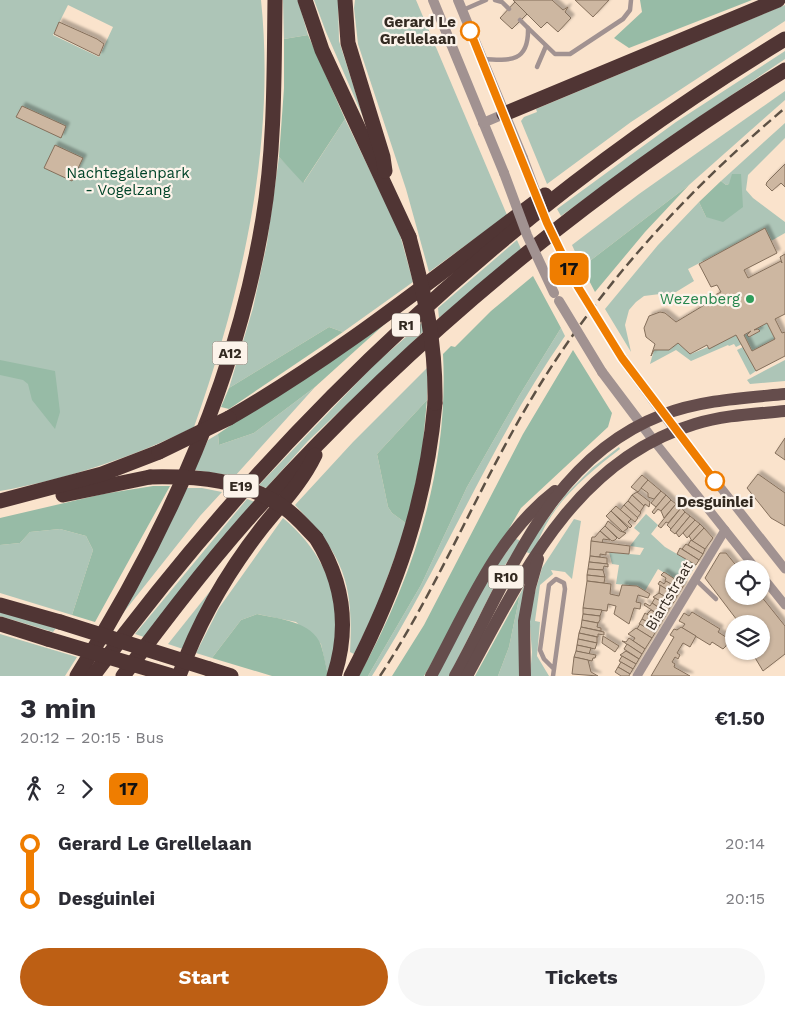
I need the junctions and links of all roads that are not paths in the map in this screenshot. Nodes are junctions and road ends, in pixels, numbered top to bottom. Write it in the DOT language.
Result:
graph roads {
  1 [pos="275,0"];
  2 [pos="305,0"];
  3 [pos="345,0"];
  4 [pos="433,0"];
  5 [pos="458,0"];
  6 [pos="486,0"];
  7 [pos="496,0"];
  8 [pos="631,0"];
  9 [pos="778,0"];
  10 [pos="501,1"];
  11 [pos="509,9"];
  12 [pos="462,11"];
  13 [pos="520,20"];
  14 [pos="528,28"];
  15 [pos="783,40"];
  16 [pos="546,46"];
  17 [pos="482,59"];
  18 [pos="537,67"];
  19 [pos="785,70"];
  20 [pos="504,114"];
  21 [pos="483,123"];
  22 [pos="386,185"];
  23 [pos="785,394"];
  24 [pos="785,412"];
  25 [pos="663,414"];
  26 [pos="641,424"];
  27 [pos="676,431"];
  28 [pos="654,441"];
  29 [pos="321,442"];
  30 [pos="565,483"];
  31 [pos="0,501"];
  32 [pos="0,510"];
  33 [pos="725,530"];
  34 [pos="541,550"];
  35 [pos="749,560"];
  36 [pos="785,569"];
  37 [pos="695,579"];
  38 [pos="770,586"];
  39 [pos="716,599"];
  40 [pos="0,605"];
  41 [pos="785,605"];
  42 [pos="0,624"];
  43 [pos="554,669"];
  44 [pos="77,676"];
  45 [pos="94,676"];
  46 [pos="123,676"];
  47 [pos="172,676"];
  48 [pos="179,676"];
  49 [pos="231,676"];
  50 [pos="334,676"];
  51 [pos="351,676"];
  52 [pos="431,676"];
  53 [pos="455,676"];
  54 [pos="466,676"];
  55 [pos="525,676"];
  56 [pos="553,676"];
  57 [pos="637,676"];
  1 -- 44 [label="highway, A12"];
  2 -- 22 [label="highway"];
  3 -- 22 [label="highway"];
  4 -- 21 [label="street"];
  5 -- 12 [label="street"];
  6 -- 12 [label="lane"];
  7 -- 10 [label="lane"];
  8 -- 16 [label="lane"];
  9 -- 20 [label="highway"];
  10 -- 11 [label="lane"];
  12 -- 17 [label="street"];
  13 -- 14 [label="lane"];
  14 -- 16 [label="lane"];
  14 -- 17 [label="lane"];
  15 -- 31 [label="highway, bridge"];
  15 -- 45 [label="highway, R1"];
  16 -- 18 [label="lane"];
  17 -- 20 [label="street"];
  19 -- 29 [label="highway, R1"];
  20 -- 21 [label="street"];
  20 -- 25 [label="street, bridge"];
  21 -- 26 [label="street, bridge"];
  22 -- 51 [label="highway, bridge"];
  23 -- 25 [label="main road, R10"];
  24 -- 27 [label="main road, R10"];
  25 -- 26 [label="main road, R10"];
  25 -- 27 [label="street"];
  26 -- 28 [label="street"];
  26 -- 30 [label="main road, R10"];
  27 -- 28 [label="main road, R10"];
  27 -- 36 [label="street"];
  28 -- 33 [label="street"];
  28 -- 34 [label="main road, R10"];
  29 -- 46 [label="highway, R1"];
  29 -- 48 [label="highway"];
  30 -- 52 [label="main road"];
  30 -- 53 [label="main road, R10"];
  32 -- 50 [label="highway, E19, bridge"];
  33 -- 35 [label="street"];
  33 -- 37 [label="street, Biartstraat"];
  34 -- 54 [label="main road, R10"];
  34 -- 55 [label="main road"];
  37 -- 39 [label="lane"];
  37 -- 57 [label="street, Biartstraat"];
  38 -- 41 [label="street"];
  40 -- 49 [label="highway, bridge"];
  42 -- 47 [label="highway, bridge"];
  43 -- 43 [label="lane"];
  43 -- 56 [label="lane"];
}
